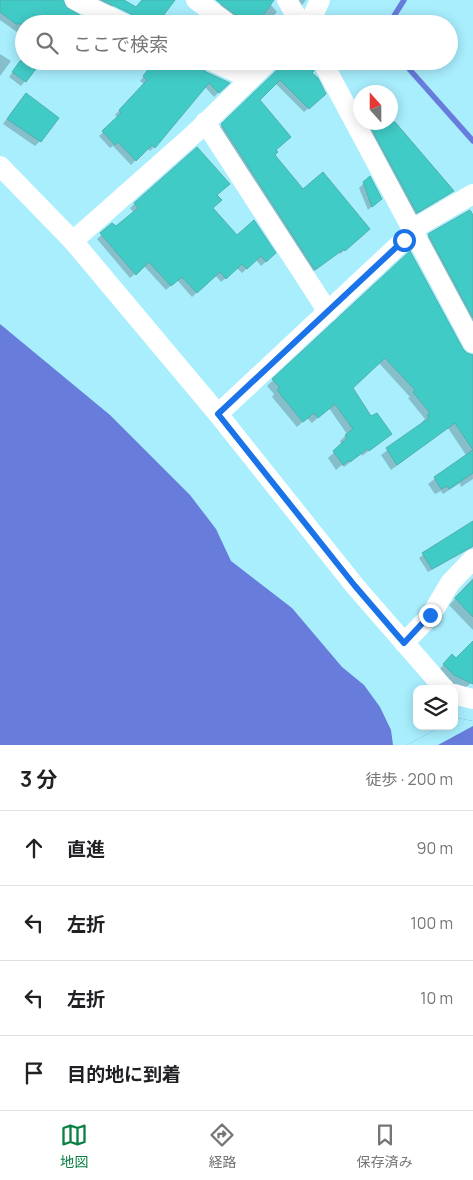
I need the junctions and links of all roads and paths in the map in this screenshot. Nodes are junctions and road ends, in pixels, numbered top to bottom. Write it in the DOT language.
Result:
graph roads {
  1 [pos="75,0"];
  2 [pos="196,0"];
  3 [pos="287,0"];
  4 [pos="320,0"];
  5 [pos="106,15"];
  6 [pos="216,15"];
  7 [pos="296,15"];
  8 [pos="313,15"];
  9 [pos="233,70"];
  10 [pos="259,70"];
  11 [pos="327,70"];
  12 [pos="251,78"];
  13 [pos="205,122"];
  14 [pos="0,166"];
  15 [pos="473,194"];
  16 [pos="413,229"];
  17 [pos="73,241"];
  18 [pos="328,312"];
  19 [pos="473,343"];
  20 [pos="218,414"];
  21 [pos="473,559"];
  22 [pos="404,643"];
  23 [pos="441,685"];
  24 [pos="458,695"];
  25 [pos="473,699"];
  1 -- 5 [label="street"];
  2 -- 6 [label="street"];
  3 -- 7 [label="street"];
  4 -- 8 [label="street"];
  9 -- 12 [label="street"];
  10 -- 12 [label="street"];
  11 -- 16 [label="street"];
  12 -- 13 [label="street"];
  13 -- 17 [label="street"];
  13 -- 18 [label="street"];
  14 -- 17 [label="street"];
  15 -- 16 [label="street"];
  16 -- 18 [label="street"];
  16 -- 19 [label="street"];
  17 -- 20 [label="street"];
  18 -- 20 [label="street"];
  20 -- 22 [label="street"];
  21 -- 22 [label="street"];
  22 -- 23 [label="street"];
  24 -- 25 [label="street"];
}
